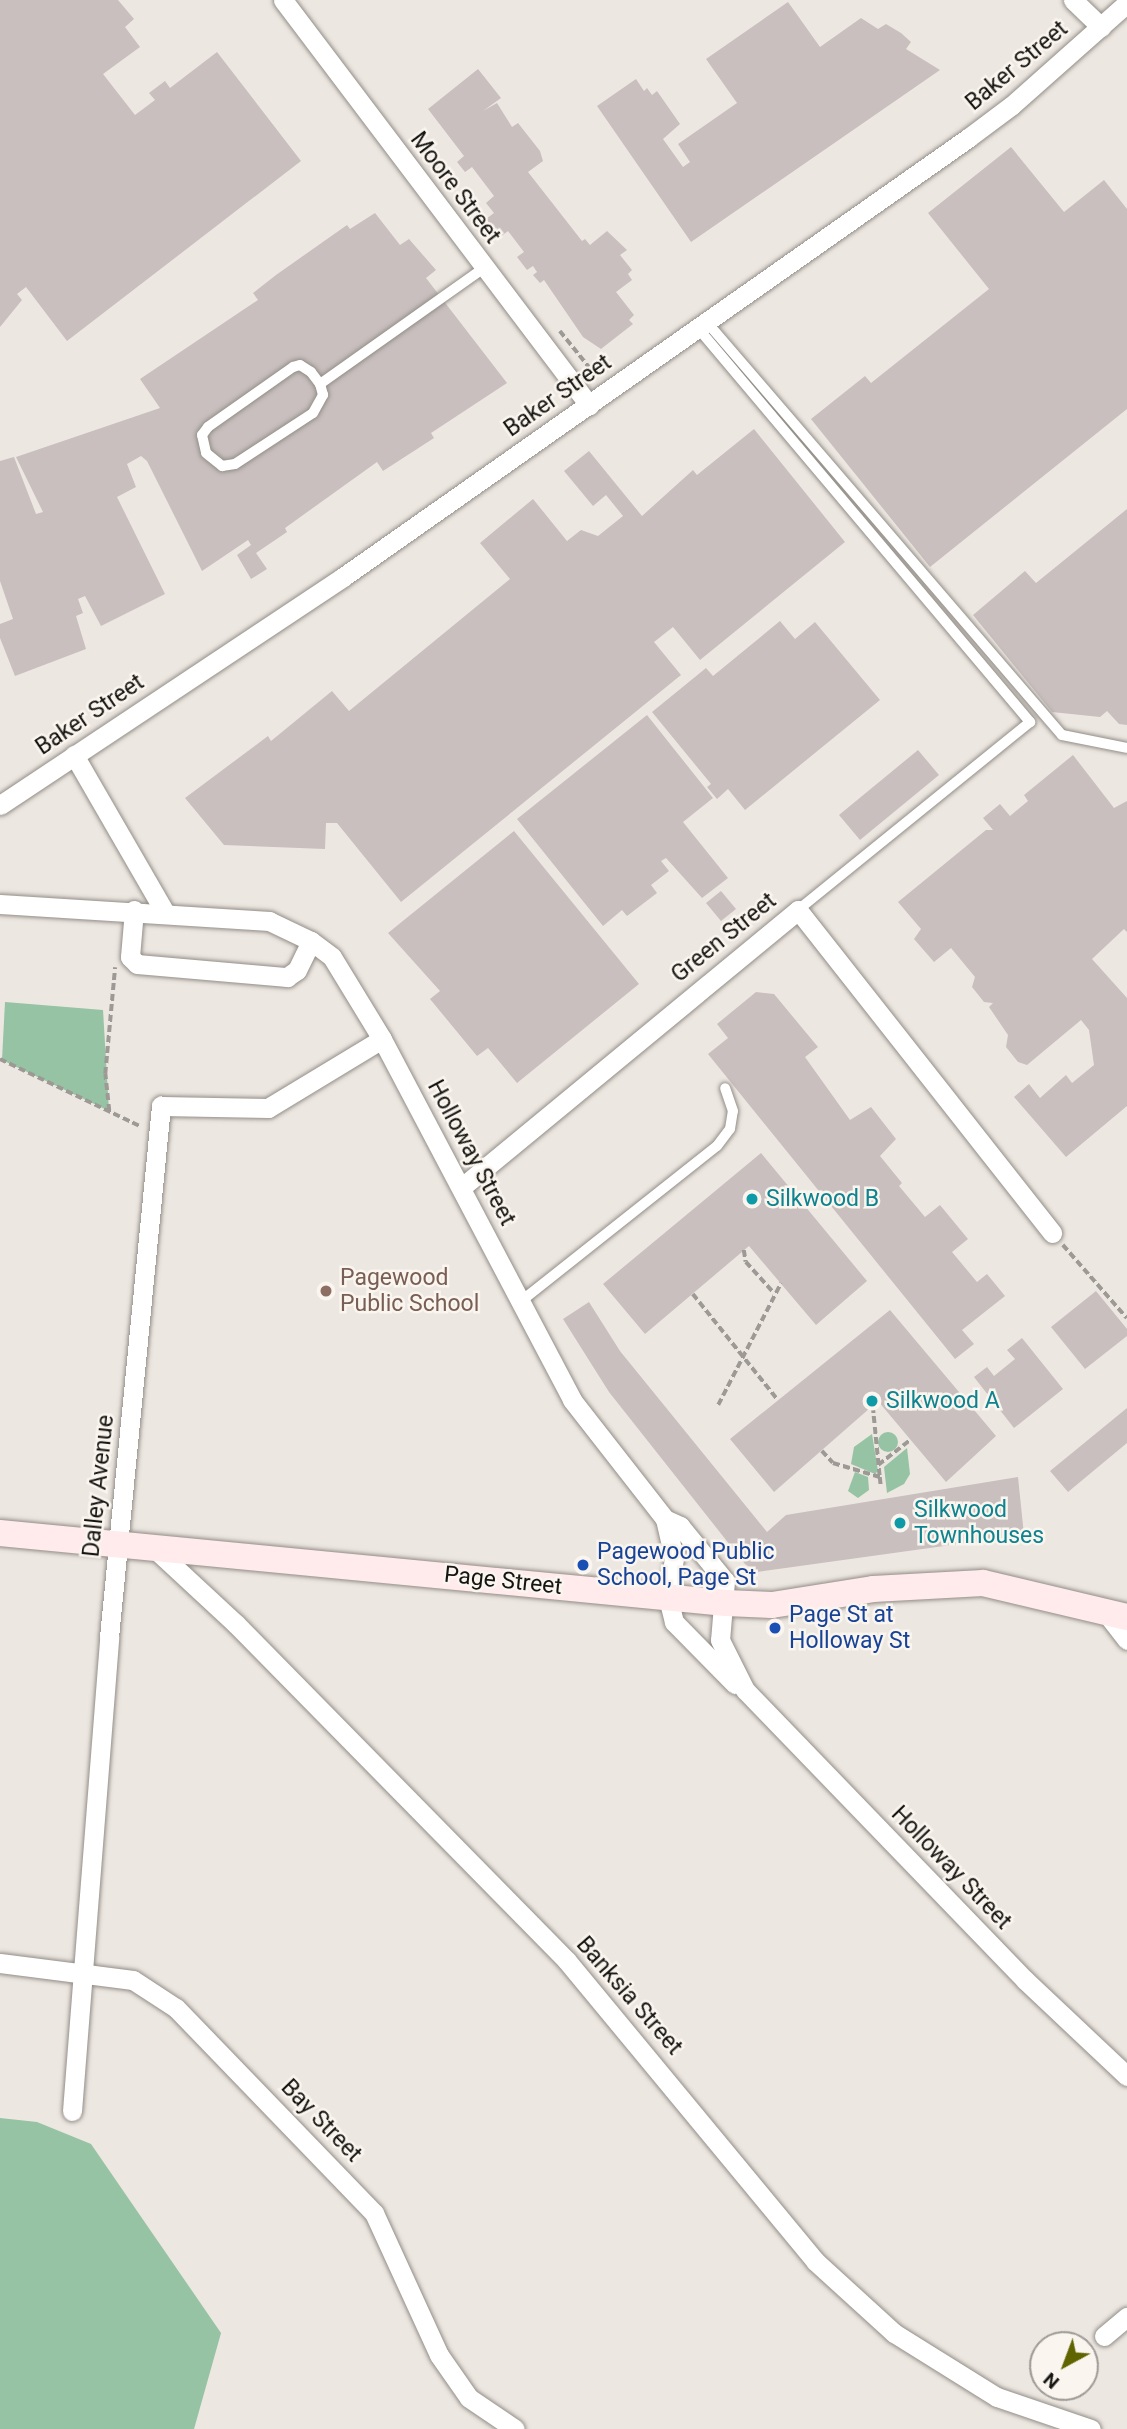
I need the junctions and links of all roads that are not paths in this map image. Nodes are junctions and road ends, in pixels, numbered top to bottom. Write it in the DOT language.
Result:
graph roads {
  1 [pos="283,0"];
  2 [pos="1073,0"];
  3 [pos="1127,3"];
  4 [pos="1101,27"];
  5 [pos="484,268"];
  6 [pos="700,323"];
  7 [pos="320,384"];
  8 [pos="589,405"];
  9 [pos="1127,748"];
  10 [pos="74,755"];
  11 [pos="0,805"];
  12 [pos="0,904"];
  13 [pos="134,910"];
  14 [pos="798,910"];
  15 [pos="164,911"];
  16 [pos="312,941"];
  17 [pos="382,1039"];
  18 [pos="725,1088"];
  19 [pos="462,1187"];
  20 [pos="1052,1233"];
  21 [pos="520,1302"];
  22 [pos="664,1519"];
  23 [pos="0,1533"];
  24 [pos="119,1544"];
  25 [pos="155,1549"];
  26 [pos="668,1598"];
  27 [pos="726,1603"];
  28 [pos="1116,1615"];
  29 [pos="1127,1640"];
  30 [pos="745,1690"];
  31 [pos="0,1963"];
  32 [pos="84,1971"];
  33 [pos="1127,2076"];
  34 [pos="72,2111"];
  35 [pos="1127,2317"];
  36 [pos="1104,2336"];
  37 [pos="515,2429"];
  38 [pos="1091,2429"];
  1 -- 5 [label="street, Moore Street"];
  2 -- 4 [label="street"];
  3 -- 4 [label="street, Baker Street"];
  4 -- 6 [label="street, Baker Street"];
  5 -- 7 [label="lane"];
  5 -- 8 [label="street, Moore Street"];
  6 -- 8 [label="street, Baker Street"];
  6 -- 9 [label="lane"];
  6 -- 14 [label="lane"];
  7 -- 7 [label="lane"];
  8 -- 10 [label="street, Baker Street"];
  10 -- 11 [label="street, Baker Street"];
  10 -- 15 [label="street"];
  12 -- 13 [label="street, Holloway Street"];
  13 -- 15 [label="street, Holloway Street"];
  13 -- 16 [label="street"];
  14 -- 19 [label="street, Green Street"];
  14 -- 20 [label="street, Green Street"];
  15 -- 16 [label="street, Holloway Street"];
  16 -- 17 [label="street, Holloway Street"];
  17 -- 19 [label="street, Holloway Street"];
  17 -- 24 [label="street, Dalley Avenue"];
  18 -- 21 [label="lane"];
  19 -- 21 [label="street, Holloway Street"];
  21 -- 22 [label="street, Holloway Street"];
  22 -- 26 [label="street, Holloway Street"];
  22 -- 27 [label="street, Holloway Street"];
  23 -- 24 [label="main road, Page Street"];
  24 -- 25 [label="main road, Page Street"];
  24 -- 32 [label="street, Dalley Avenue"];
  25 -- 26 [label="main road, Page Street"];
  25 -- 38 [label="street, Banksia Street"];
  26 -- 27 [label="main road, Page Street"];
  26 -- 30 [label="street, Holloway Street"];
  27 -- 28 [label="main road, Page Street"];
  27 -- 30 [label="street, Holloway Street"];
  28 -- 29 [label="street"];
  30 -- 33 [label="street, Holloway Street"];
  31 -- 32 [label="street, Bay Street"];
  32 -- 34 [label="street, Dalley Avenue"];
  32 -- 37 [label="street, Bay Street"];
  35 -- 36 [label="street"];
}
